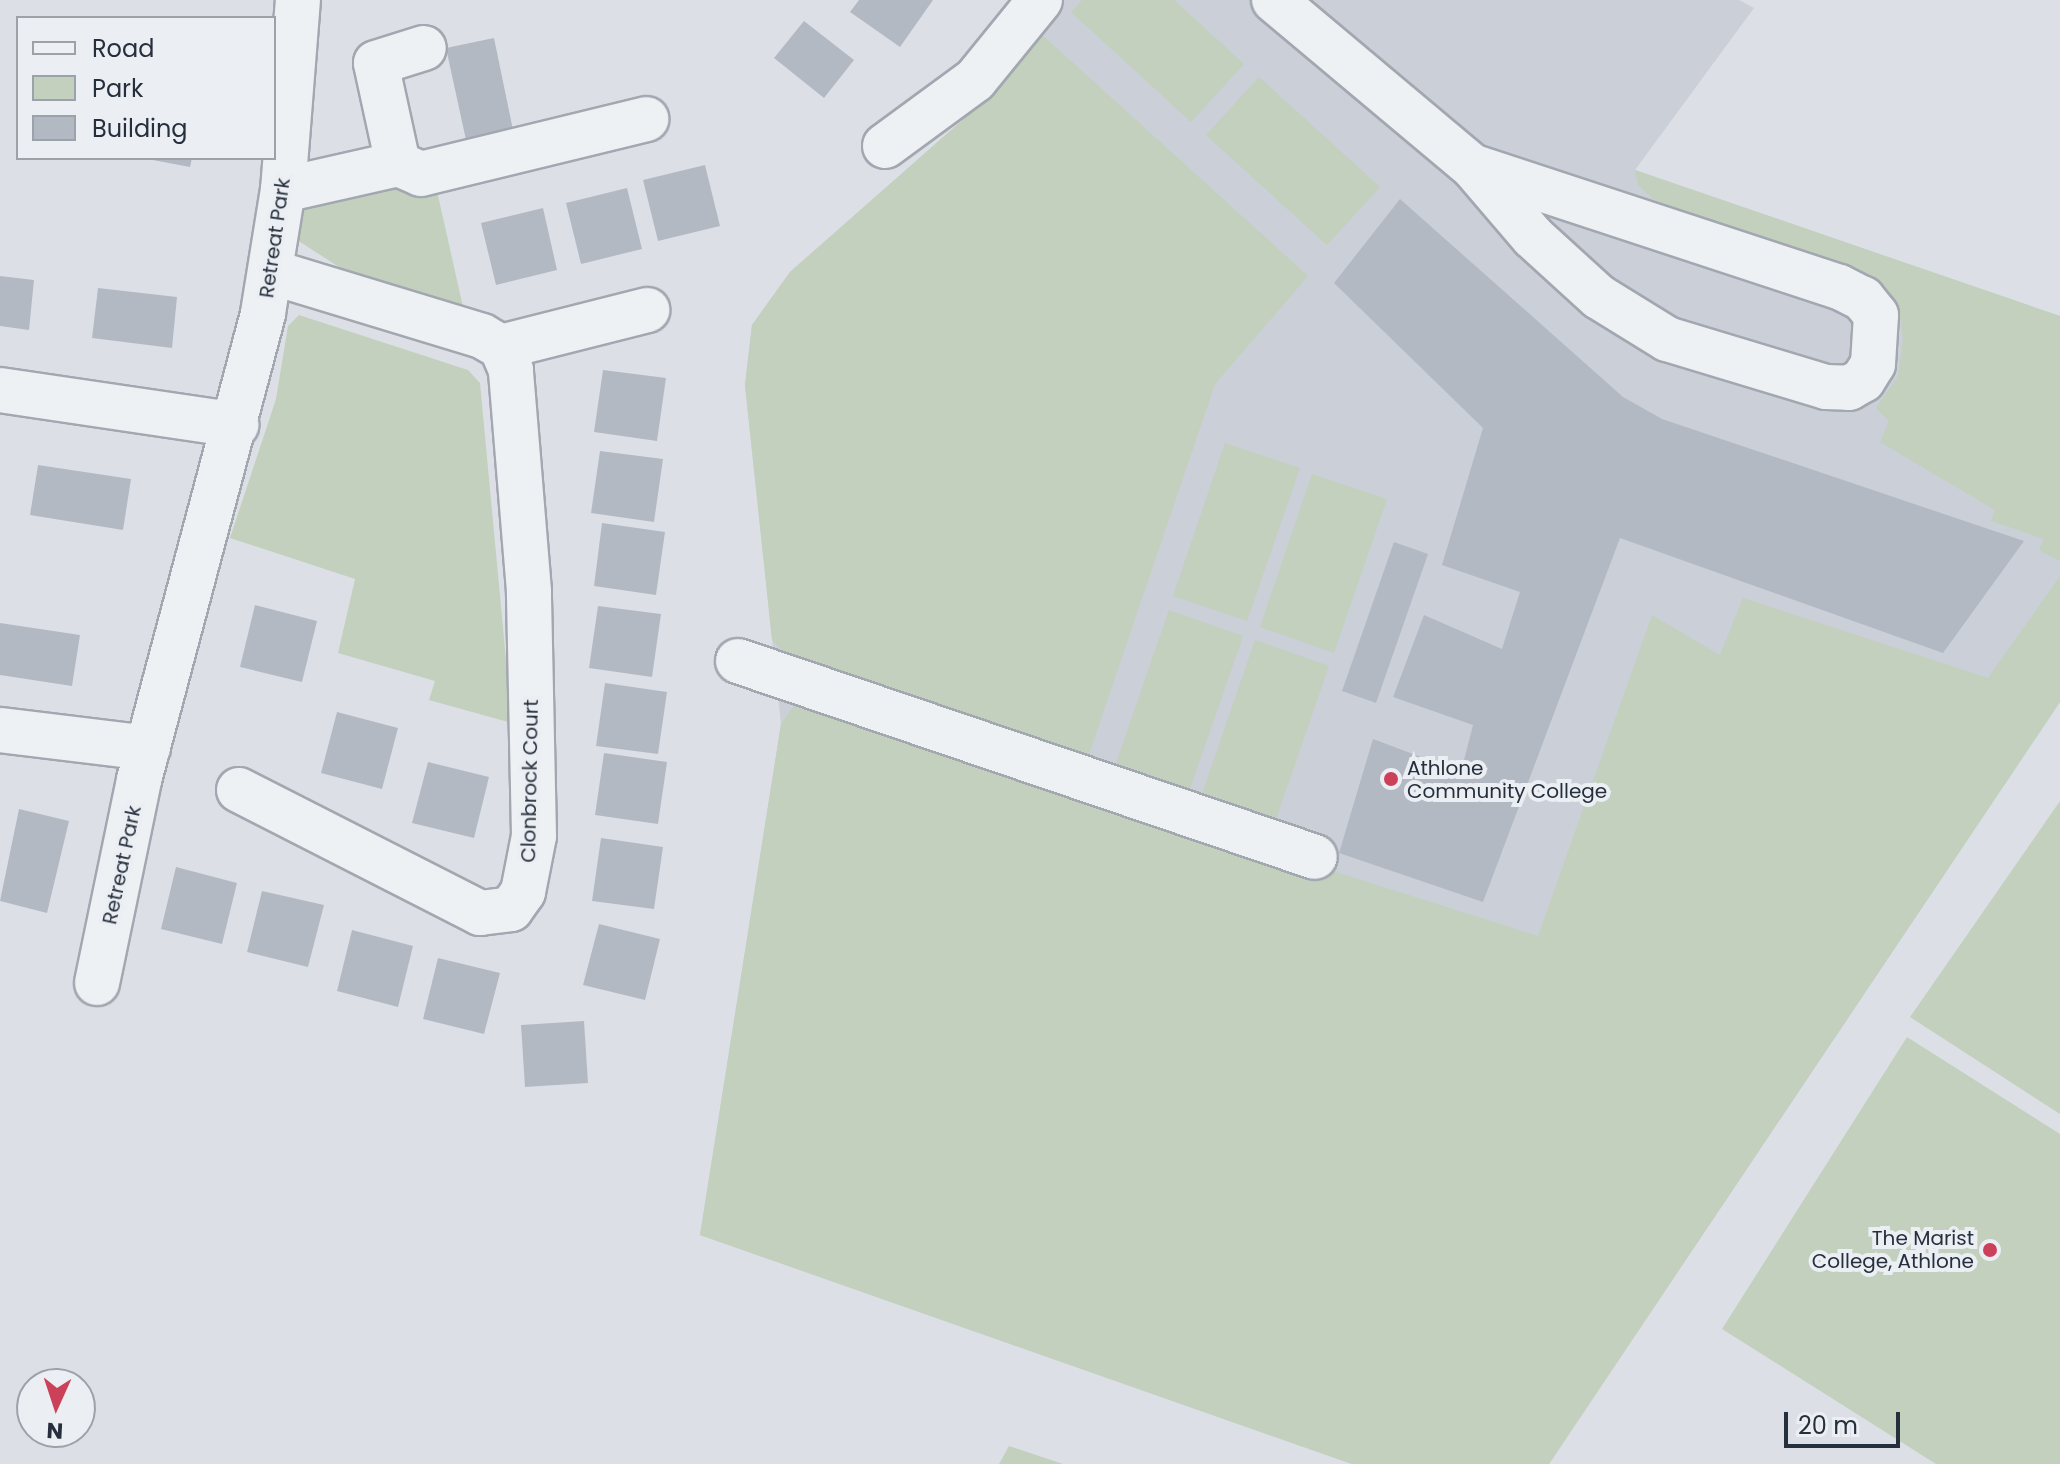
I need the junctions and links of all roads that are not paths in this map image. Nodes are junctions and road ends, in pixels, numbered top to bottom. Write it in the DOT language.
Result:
graph roads {
  1 [pos="298,0"];
  2 [pos="1040,0"];
  3 [pos="1274,0"];
  4 [pos="424,48"];
  5 [pos="646,119"];
  6 [pos="885,146"];
  7 [pos="398,164"];
  8 [pos="1473,167"];
  9 [pos="283,190"];
  10 [pos="271,272"];
  11 [pos="647,310"];
  12 [pos="501,347"];
  13 [pos="0,390"];
  14 [pos="236,425"];
  15 [pos="738,661"];
  16 [pos="0,730"];
  17 [pos="148,748"];
  18 [pos="239,790"];
  19 [pos="1315,857"];
  20 [pos="97,983"];
  1 -- 9 [label="street, Retreat Park"];
  2 -- 6 [label="street"];
  3 -- 8 [label="street"];
  4 -- 7 [label="street"];
  5 -- 7 [label="street"];
  7 -- 9 [label="street"];
  8 -- 8 [label="street"];
  9 -- 10 [label="street, Retreat Park"];
  10 -- 12 [label="street"];
  10 -- 14 [label="street, Retreat Park"];
  11 -- 12 [label="street"];
  12 -- 18 [label="street, Clonbrock Court"];
  13 -- 14 [label="street"];
  14 -- 17 [label="street, Retreat Park"];
  15 -- 19 [label="street"];
  16 -- 17 [label="street"];
  17 -- 20 [label="street, Retreat Park"];
}
